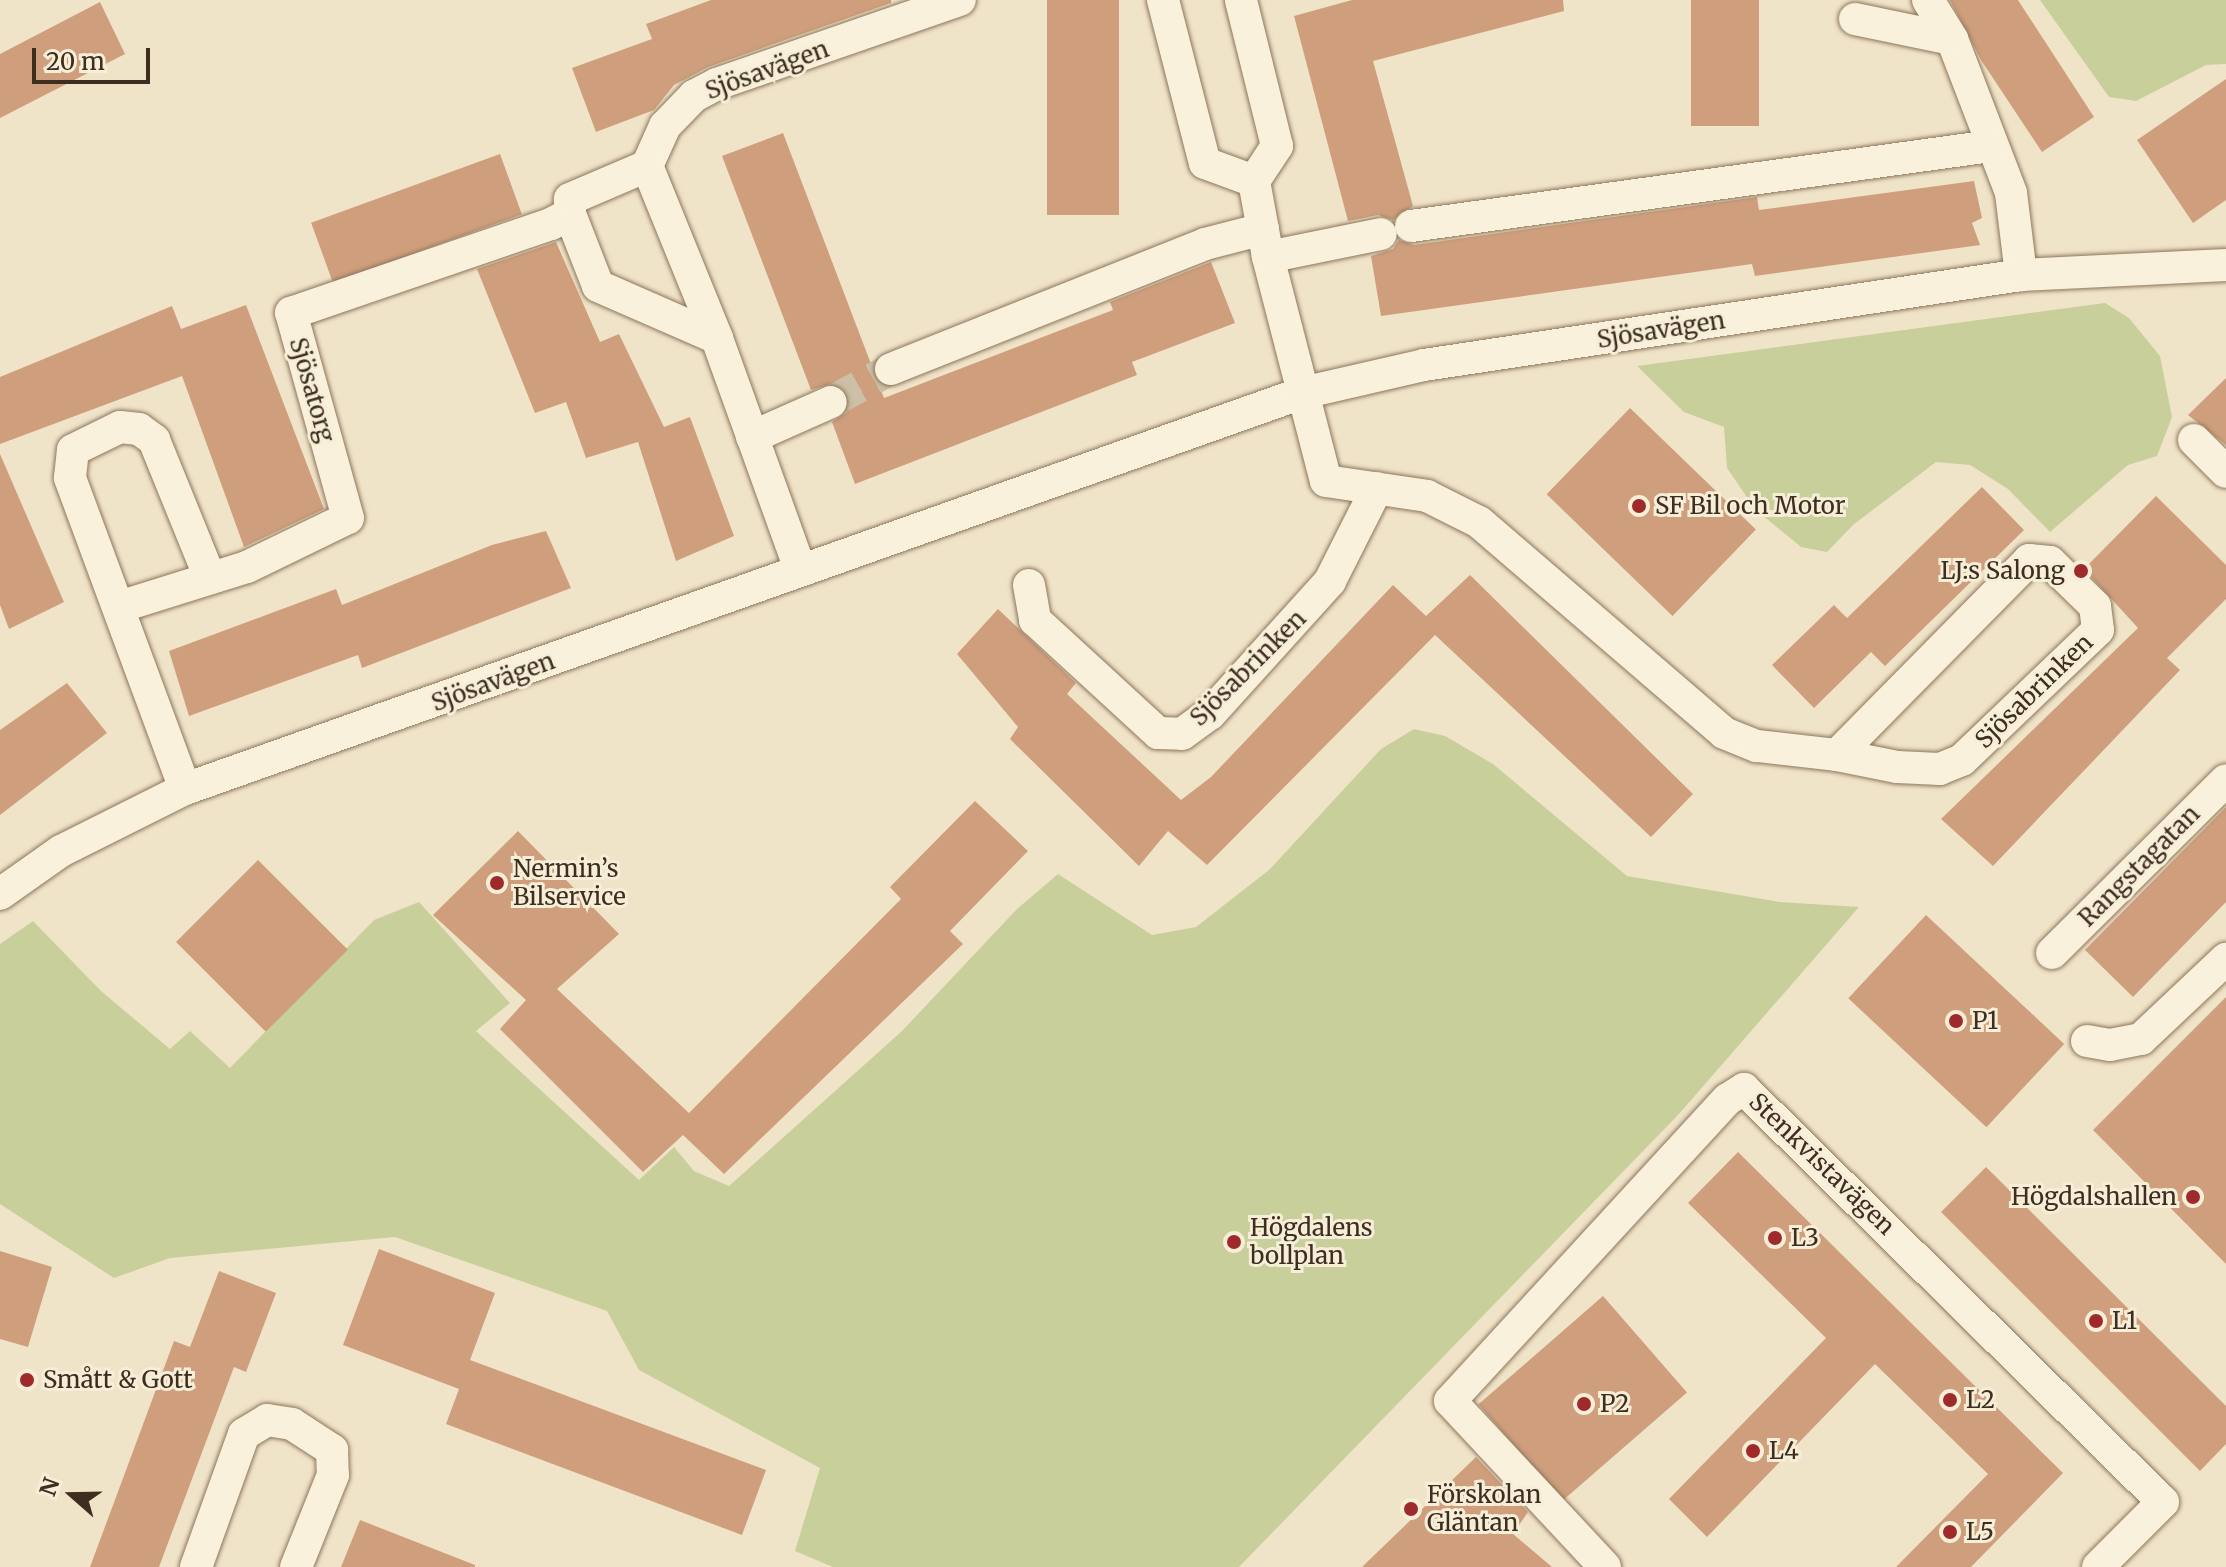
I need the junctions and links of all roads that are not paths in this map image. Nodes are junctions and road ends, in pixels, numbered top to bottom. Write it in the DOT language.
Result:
graph roads {
  1 [pos="960,0"];
  2 [pos="1163,0"];
  3 [pos="1928,0"];
  4 [pos="1250,2"];
  5 [pos="1855,19"];
  6 [pos="1952,39"];
  7 [pos="1991,146"];
  8 [pos="647,166"];
  9 [pos="1254,181"];
  10 [pos="570,214"];
  11 [pos="1265,243"];
  12 [pos="2226,265"];
  13 [pos="2021,275"];
  14 [pos="717,338"];
  15 [pos="891,369"];
  16 [pos="1302,393"];
  17 [pos="831,402"];
  18 [pos="752,437"];
  19 [pos="2194,440"];
  20 [pos="2226,472"];
  21 [pos="1377,488"];
  22 [pos="800,569"];
  23 [pos="210,578"];
  24 [pos="1029,585"];
  25 [pos="119,607"];
  26 [pos="1837,755"];
  27 [pos="2226,780"];
  28 [pos="185,789"];
  29 [pos="0,894"];
  30 [pos="2052,953"];
  31 [pos="2226,959"];
  32 [pos="2087,1041"];
  33 [pos="196,1567"];
  34 [pos="296,1567"];
  35 [pos="1605,1567"];
  36 [pos="2098,1567"];
  1 -- 8 [label="street, Sjösavägen"];
  2 -- 9 [label="street"];
  3 -- 6 [label="street"];
  4 -- 9 [label="street"];
  5 -- 6 [label="street"];
  6 -- 7 [label="street"];
  7 -- 11 [label="street"];
  7 -- 13 [label="street"];
  8 -- 10 [label="street, Sjösatorg"];
  8 -- 14 [label="street"];
  9 -- 11 [label="street"];
  10 -- 14 [label="street"];
  10 -- 23 [label="street, Sjösatorg"];
  11 -- 15 [label="street"];
  11 -- 16 [label="street"];
  12 -- 13 [label="street, Sjösavägen"];
  13 -- 16 [label="street, Sjösavägen"];
  14 -- 18 [label="street"];
  16 -- 21 [label="street, Sjösabrinken"];
  16 -- 22 [label="street, Sjösavägen"];
  17 -- 18 [label="street"];
  18 -- 22 [label="street"];
  19 -- 20 [label="street"];
  21 -- 24 [label="street, Sjösabrinken"];
  21 -- 26 [label="street, Sjösabrinken"];
  22 -- 28 [label="street, Sjösavägen"];
  23 -- 25 [label="street, Sjösatorg"];
  23 -- 25 [label="street"];
  25 -- 28 [label="street"];
  26 -- 26 [label="street, Sjösabrinken"];
  27 -- 30 [label="street, Rangstagatan"];
  28 -- 29 [label="street, Sjösavägen"];
  31 -- 32 [label="street"];
  33 -- 34 [label="street"];
  35 -- 36 [label="street, Stenkvistavägen"];
}
